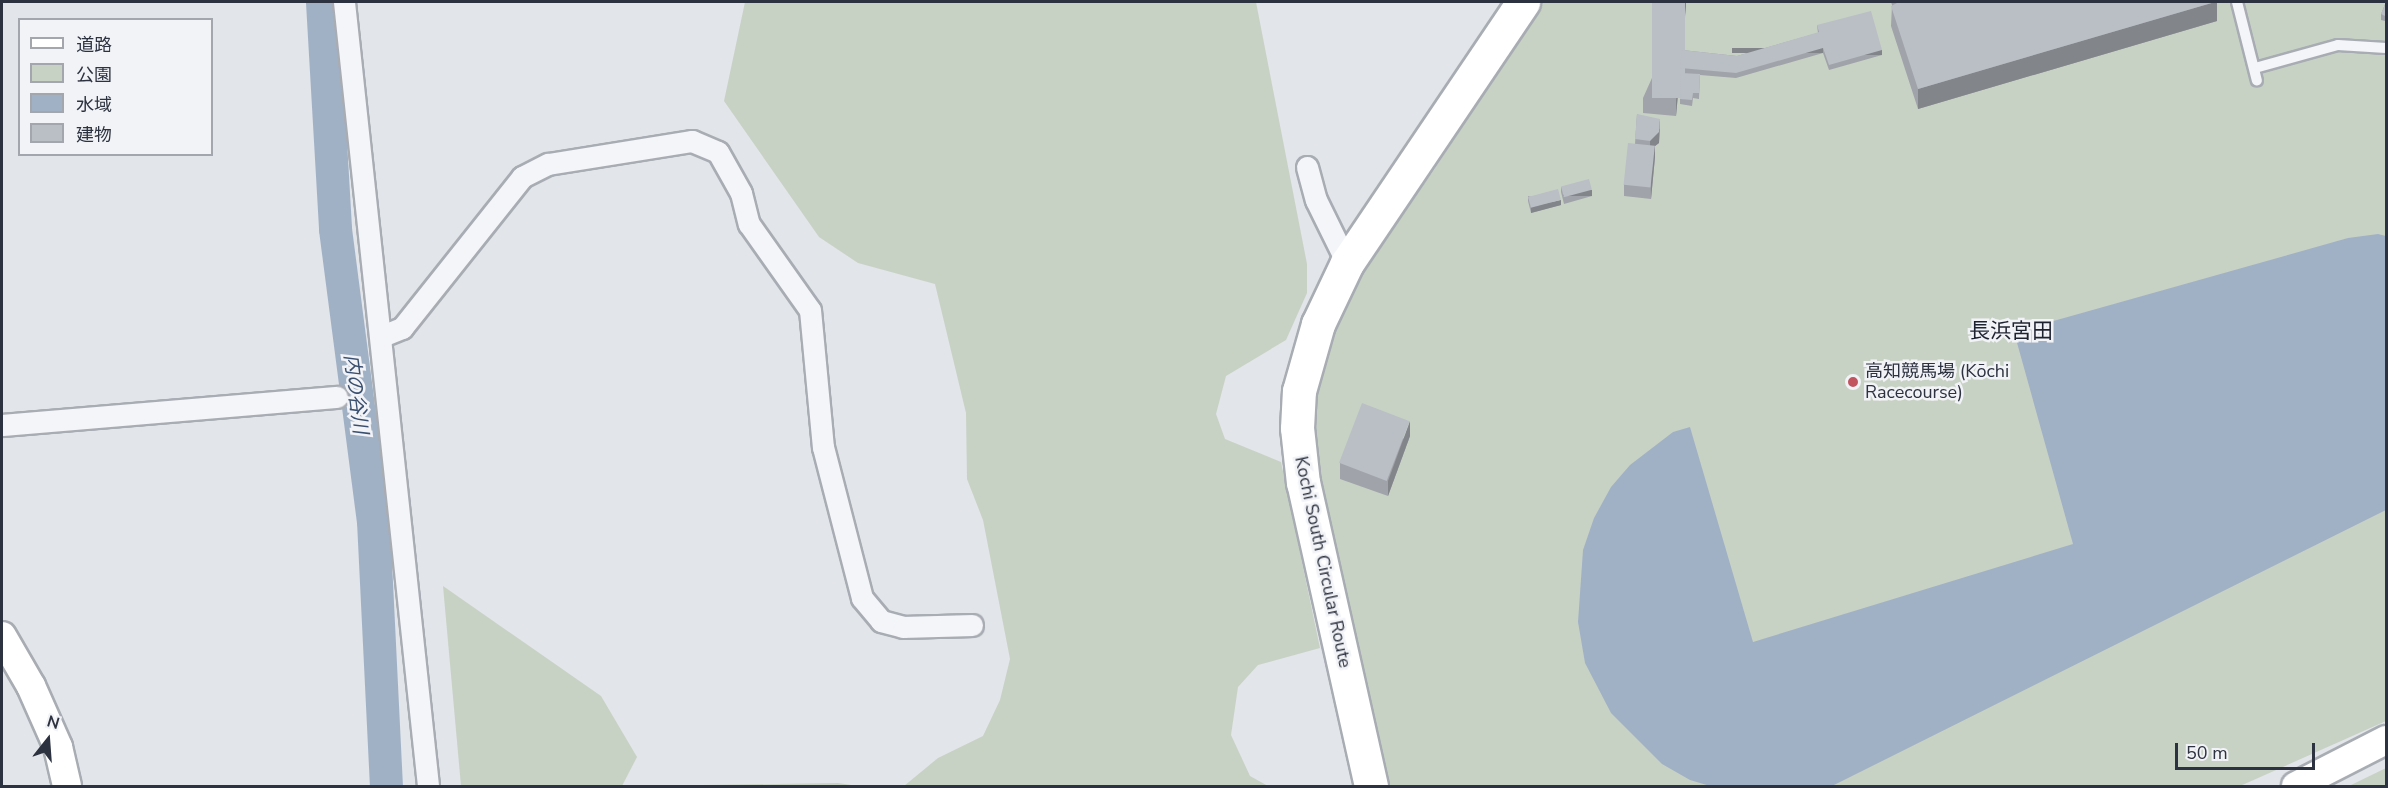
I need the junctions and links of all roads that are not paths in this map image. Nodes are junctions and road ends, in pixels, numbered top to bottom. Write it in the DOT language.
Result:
graph roads {
  1 [pos="344,2"];
  2 [pos="1523,2"];
  3 [pos="2237,2"];
  4 [pos="2386,48"];
  5 [pos="2255,68"];
  6 [pos="2257,81"];
  7 [pos="1308,167"];
  8 [pos="1347,264"];
  9 [pos="382,336"];
  10 [pos="337,397"];
  11 [pos="2,425"];
  12 [pos="972,625"];
  13 [pos="2,636"];
  14 [pos="2386,740"];
  15 [pos="67,786"];
  16 [pos="428,786"];
  17 [pos="1371,786"];
  18 [pos="2296,786"];
  1 -- 9 [label="street"];
  2 -- 8 [label="main road, Kochi South Circular Route"];
  3 -- 5 [label="lane"];
  4 -- 5 [label="lane"];
  5 -- 6 [label="lane"];
  7 -- 8 [label="street"];
  8 -- 17 [label="main road, Kochi South Circular Route"];
  9 -- 12 [label="street"];
  9 -- 16 [label="street"];
  10 -- 11 [label="street"];
  13 -- 15 [label="street"];
  14 -- 18 [label="street"];
}
